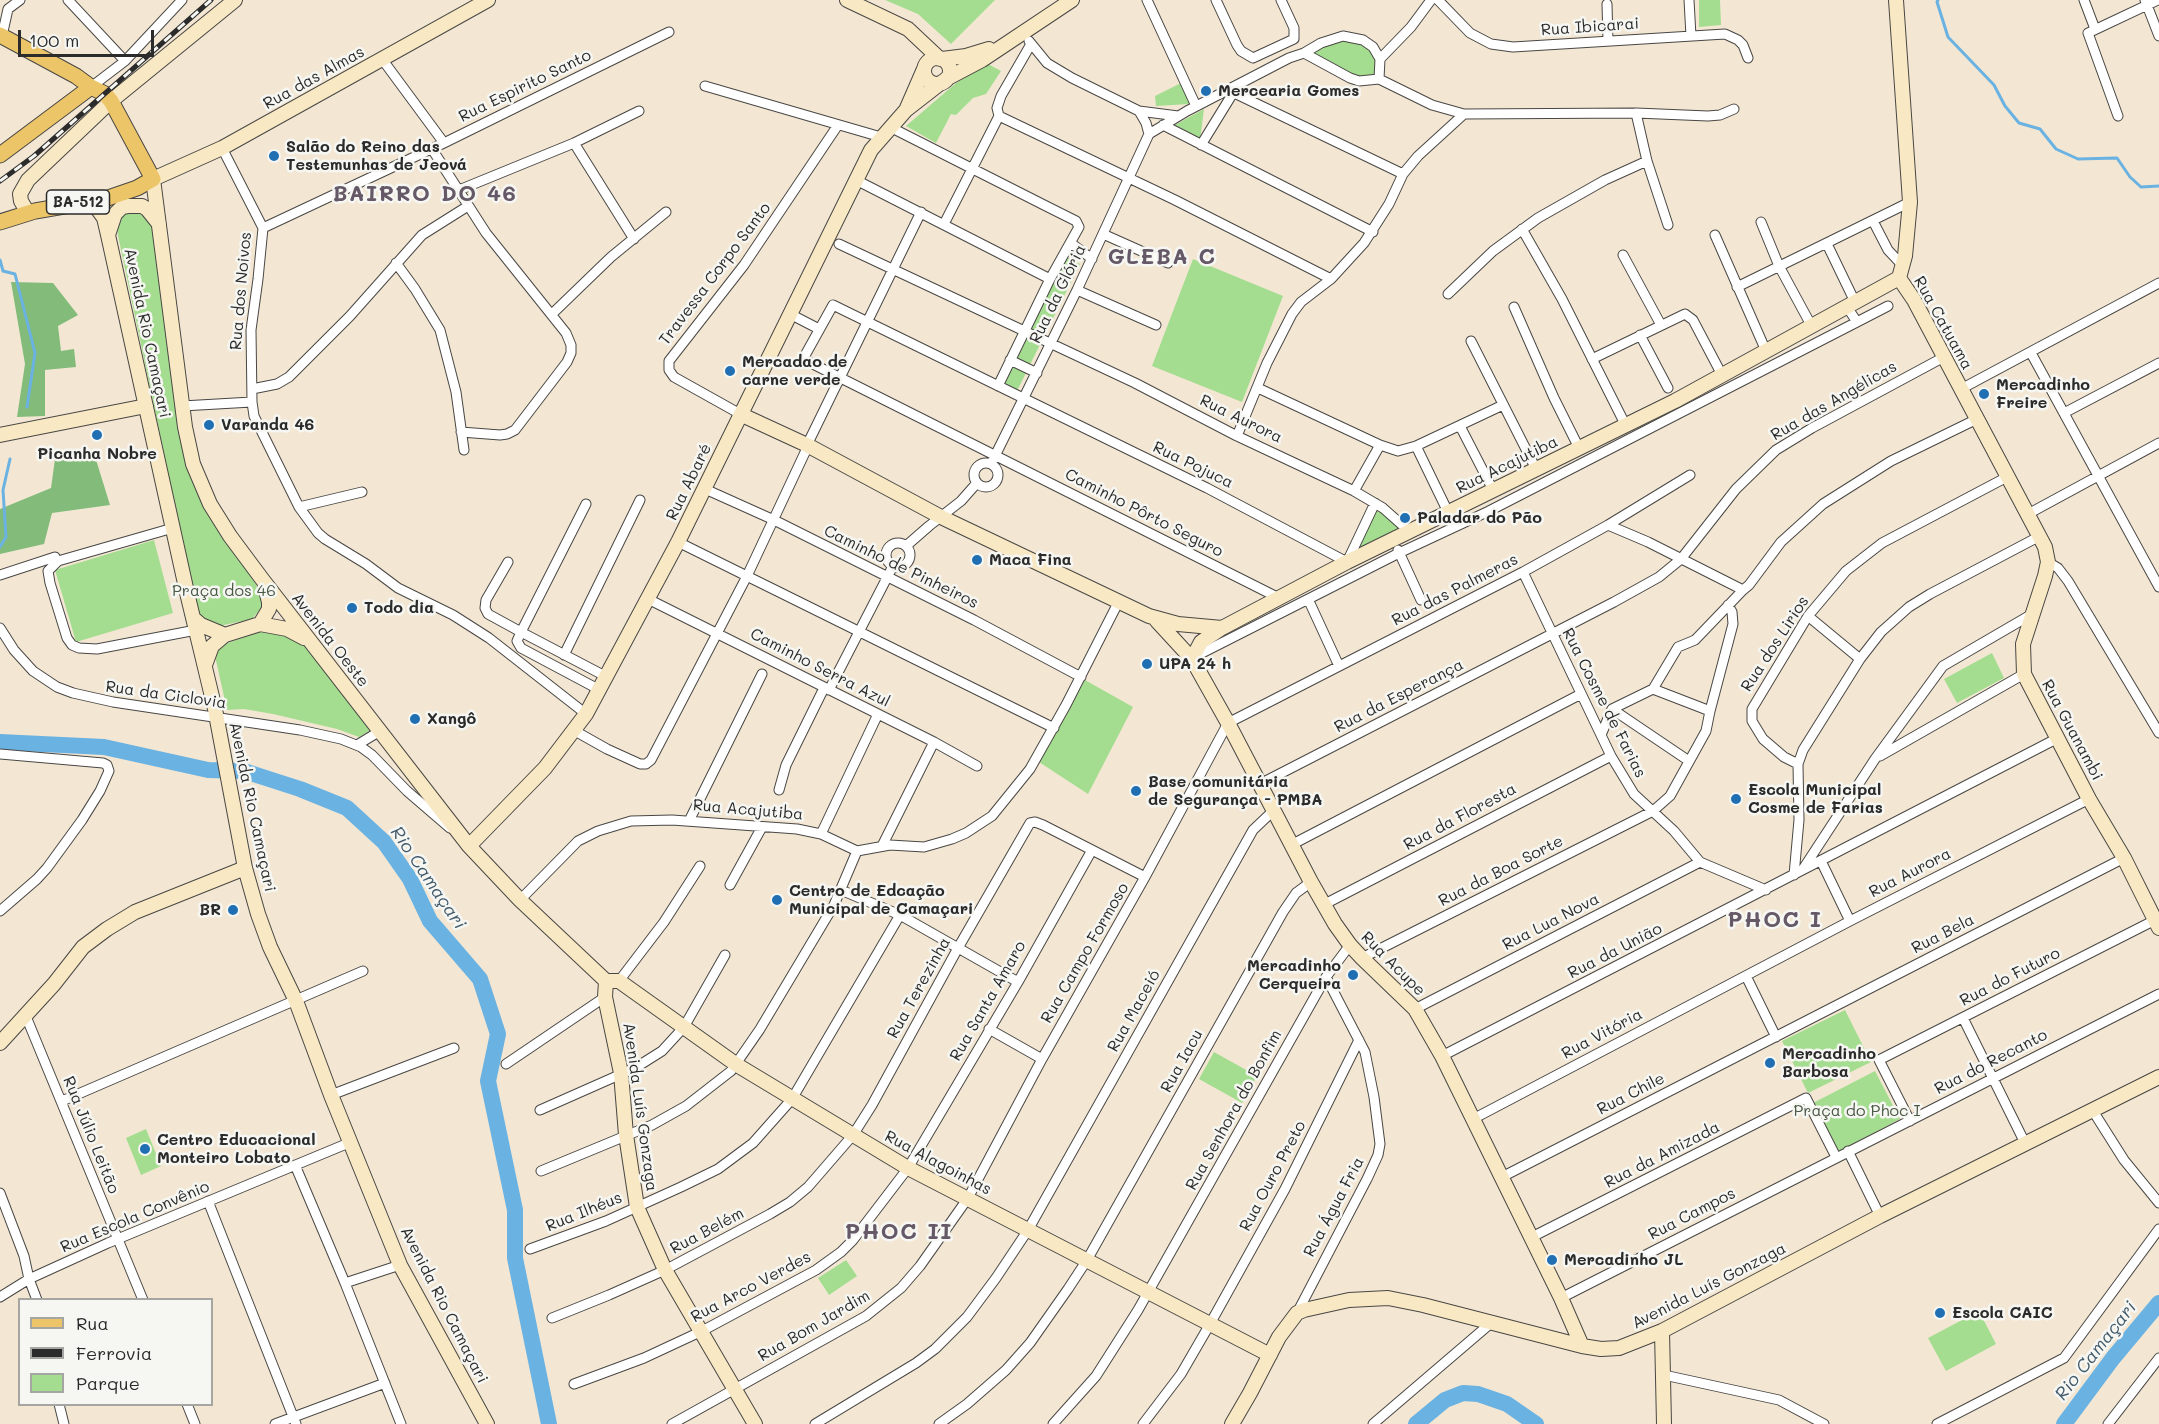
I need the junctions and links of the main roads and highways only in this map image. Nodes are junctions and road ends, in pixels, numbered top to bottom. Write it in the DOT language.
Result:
graph roads {
  1 [pos="4,39"];
  2 [pos="91,87"];
  3 [pos="0,155"];
  4 [pos="0,222"];
  1 -- 2 [label="main road"];
  2 -- 3 [label="main road"];
  2 -- 4 [label="main road, BA-512"];
}
